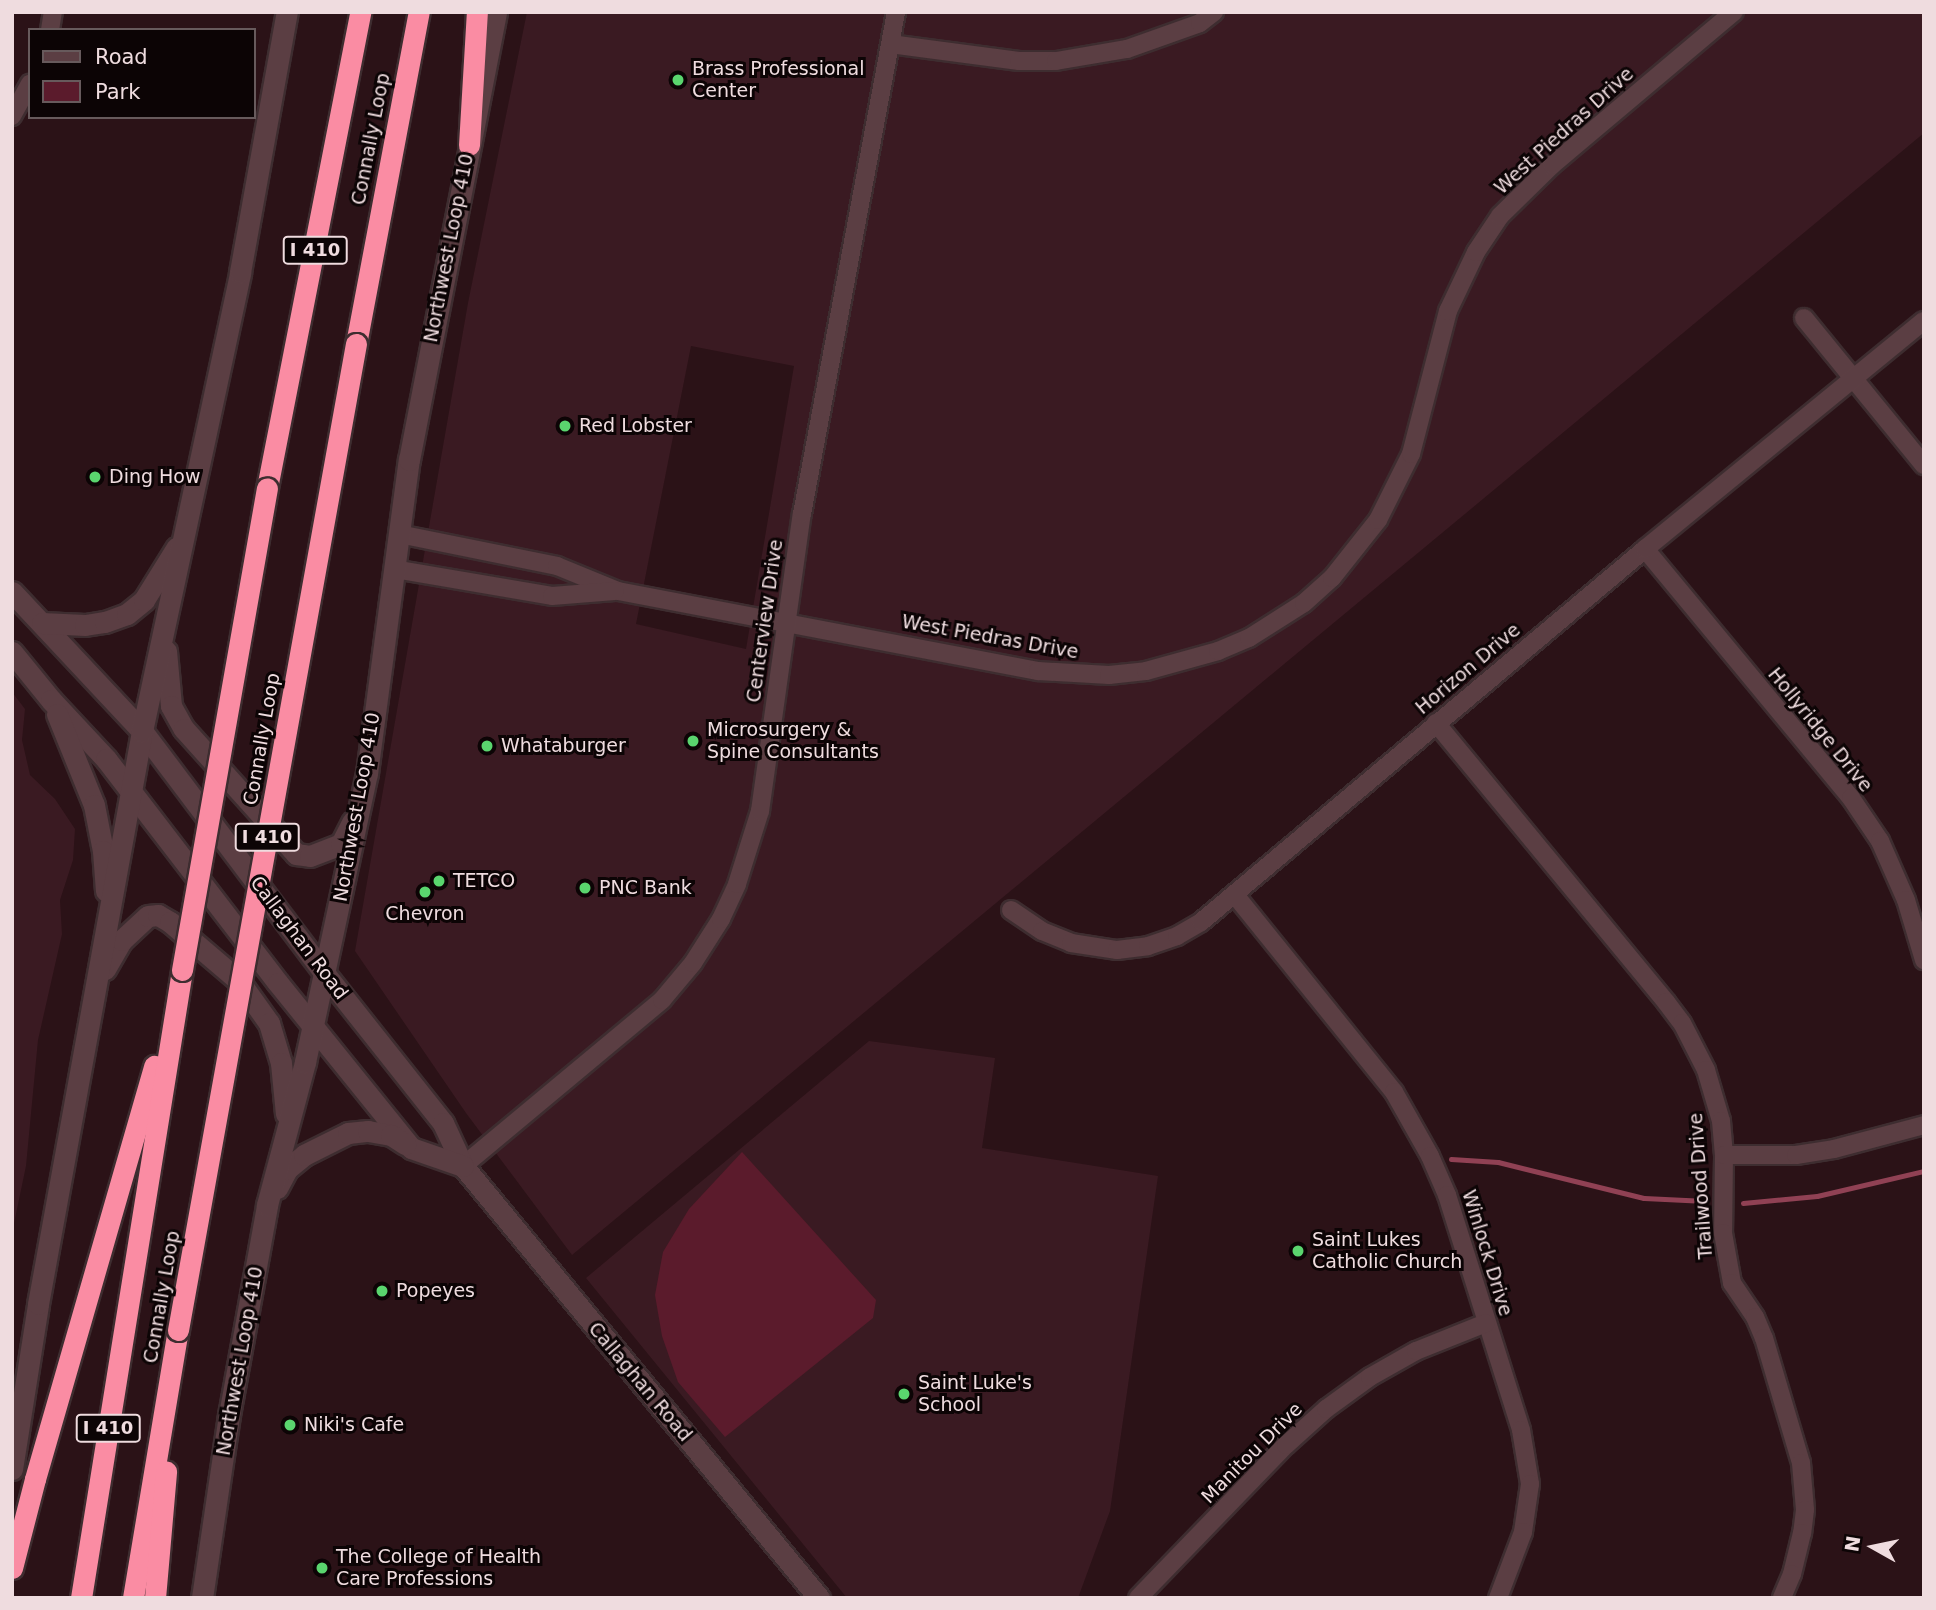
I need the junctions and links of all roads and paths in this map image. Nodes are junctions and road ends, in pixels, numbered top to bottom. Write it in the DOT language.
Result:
graph roads {
  1 [pos="287,12"];
  2 [pos="360,12"];
  3 [pos="418,12"];
  4 [pos="477,12"];
  5 [pos="496,12"];
  6 [pos="896,12"];
  7 [pos="1214,12"];
  8 [pos="1734,12"];
  9 [pos="890,44"];
  10 [pos="28,88"];
  11 [pos="12,116"];
  12 [pos="469,145"];
  13 [pos="1804,318"];
  14 [pos="1924,321"];
  15 [pos="1853,381"];
  16 [pos="1924,465"];
  17 [pos="185,533"];
  18 [pos="399,534"];
  19 [pos="1644,549"];
  20 [pos="394,569"];
  21 [pos="618,591"];
  22 [pos="12,592"];
  23 [pos="785,622"];
  24 [pos="42,623"];
  25 [pos="164,628"];
  26 [pos="12,652"];
  27 [pos="51,699"];
  28 [pos="1436,723"];
  29 [pos="142,731"];
  30 [pos="368,773"];
  31 [pos="132,791"];
  32 [pos="1235,895"];
  33 [pos="1011,910"];
  34 [pos="108,923"];
  35 [pos="1924,960"];
  36 [pos="181,970"];
  37 [pos="325,974"];
  38 [pos="97,984"];
  39 [pos="312,1026"];
  40 [pos="1924,1125"];
  41 [pos="287,1130"];
  42 [pos="411,1148"];
  43 [pos="1724,1155"];
  44 [pos="463,1166"];
  45 [pos="267,1205"];
  46 [pos="1486,1323"];
  47 [pos="178,1330"];
  48 [pos="12,1469"];
  49 [pos="12,1569"];
  50 [pos="81,1598"];
  51 [pos="133,1598"];
  52 [pos="155,1598"];
  53 [pos="202,1598"];
  54 [pos="819,1598"];
  55 [pos="1138,1598"];
  56 [pos="1498,1598"];
  57 [pos="1782,1598"];
  1 -- 17 [label="main road"];
  2 -- 36 [label="highway, Connally Loop / I 410, bridge"];
  3 -- 47 [label="highway, Connally Loop / I 410, bridge"];
  4 -- 12 [label="highway"];
  5 -- 12 [label="main road, Northwest Loop 410"];
  6 -- 9 [label="street, Centerview Drive"];
  7 -- 9 [label="street"];
  8 -- 23 [label="street, West Piedras Drive"];
  9 -- 23 [label="street, Centerview Drive"];
  10 -- 11 [label="street"];
  12 -- 18 [label="main road, Northwest Loop 410"];
  13 -- 15 [label="street"];
  14 -- 15 [label="street, Horizon Drive"];
  15 -- 16 [label="street"];
  15 -- 19 [label="street, Horizon Drive"];
  17 -- 24 [label="main road"];
  17 -- 25 [label="main road"];
  18 -- 20 [label="main road, Northwest Loop 410"];
  18 -- 21 [label="street, West Piedras Drive"];
  19 -- 28 [label="street, Horizon Drive"];
  19 -- 35 [label="street, Hollyridge Drive"];
  20 -- 21 [label="street, West Piedras Drive"];
  20 -- 30 [label="main road, Northwest Loop 410"];
  21 -- 23 [label="street, West Piedras Drive"];
  22 -- 24 [label="main road, Callaghan Road"];
  23 -- 44 [label="street, Centerview Drive"];
  24 -- 29 [label="main road, Callaghan Road"];
  25 -- 29 [label="main road"];
  25 -- 30 [label="main road"];
  26 -- 27 [label="main road"];
  27 -- 31 [label="main road"];
  27 -- 34 [label="main road"];
  28 -- 32 [label="street, Horizon Drive"];
  28 -- 43 [label="street, Trailwood Drive"];
  29 -- 31 [label="main road"];
  29 -- 37 [label="main road, Callaghan Road"];
  30 -- 37 [label="main road, Northwest Loop 410"];
  31 -- 34 [label="main road"];
  31 -- 39 [label="main road"];
  32 -- 33 [label="street, Horizon Drive"];
  32 -- 46 [label="street, Winlock Drive"];
  34 -- 38 [label="main road"];
  36 -- 49 [label="highway"];
  36 -- 50 [label="highway, Connally Loop / I 410"];
  37 -- 39 [label="main road, Northwest Loop 410"];
  37 -- 44 [label="main road, Callaghan Road"];
  38 -- 41 [label="main road"];
  38 -- 48 [label="main road"];
  39 -- 41 [label="main road, Northwest Loop 410"];
  39 -- 42 [label="main road"];
  40 -- 43 [label="street"];
  41 -- 45 [label="main road, Northwest Loop 410"];
  42 -- 44 [label="main road"];
  42 -- 45 [label="main road"];
  43 -- 57 [label="street, Trailwood Drive"];
  44 -- 54 [label="main road, Callaghan Road"];
  45 -- 53 [label="main road, Northwest Loop 410"];
  46 -- 55 [label="street, Manitou Drive"];
  46 -- 56 [label="street, Winlock Drive"];
  47 -- 51 [label="highway, Connally Loop / I 410"];
  47 -- 52 [label="highway"];
}
